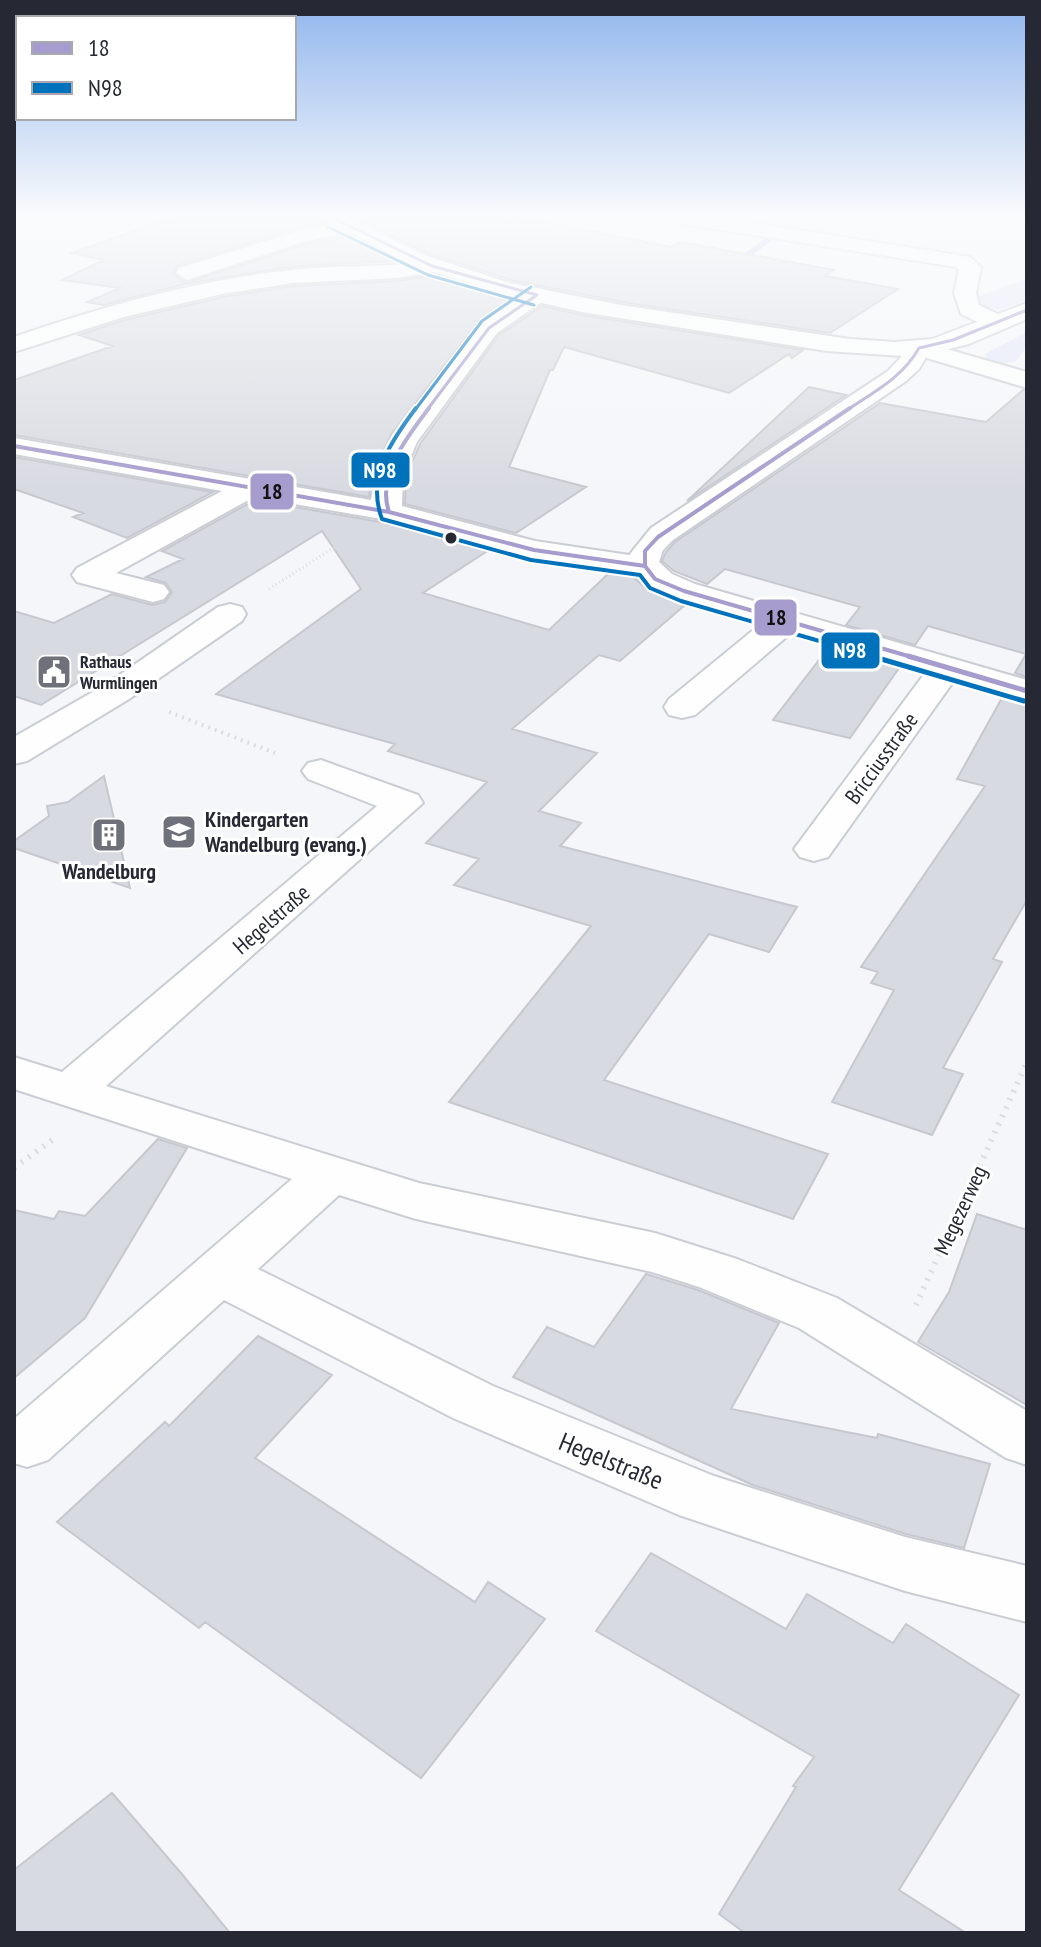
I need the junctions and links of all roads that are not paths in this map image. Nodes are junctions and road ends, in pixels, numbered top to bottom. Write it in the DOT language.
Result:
graph roads {
  1 [pos="112,309"];
  2 [pos="131,309"];
  3 [pos="517,309"];
  4 [pos="622,309"];
  5 [pos="969,309"];
  6 [pos="1027,310"];
  7 [pos="111,314"];
  8 [pos="998,323"];
  9 [pos="14,345"];
  10 [pos="919,348"];
  11 [pos="1021,378"];
  12 [pos="14,446"];
  13 [pos="249,488"];
  14 [pos="389,512"];
  15 [pos="645,566"];
  16 [pos="153,592"];
  17 [pos="230,614"];
  18 [pos="785,621"];
  19 [pos="946,668"];
  20 [pos="1027,691"];
  21 [pos="682,707"];
  22 [pos="14,753"];
  23 [pos="321,771"];
  24 [pos="814,849"];
  25 [pos="14,1073"];
  26 [pos="69,1092"];
  27 [pos="329,1175"];
  28 [pos="217,1272"];
  29 [pos="1027,1441"];
  30 [pos="27,1443"];
  31 [pos="1027,1594"];
  1 -- 7 [label="street"];
  2 -- 7 [label="street"];
  3 -- 14 [label="street"];
  4 -- 10 [label="street"];
  5 -- 8 [label="street"];
  6 -- 8 [label="street"];
  7 -- 9 [label="street"];
  8 -- 10 [label="street"];
  10 -- 11 [label="street"];
  10 -- 15 [label="street"];
  12 -- 13 [label="street"];
  13 -- 14 [label="street"];
  13 -- 16 [label="street"];
  14 -- 15 [label="street"];
  15 -- 18 [label="street"];
  17 -- 22 [label="street"];
  18 -- 19 [label="street"];
  18 -- 21 [label="street"];
  19 -- 20 [label="street"];
  19 -- 24 [label="street, Bricciusstraße"];
  23 -- 26 [label="street, Hegelstraße"];
  25 -- 26 [label="street"];
  26 -- 27 [label="street"];
  27 -- 28 [label="street"];
  27 -- 29 [label="street"];
  28 -- 30 [label="street"];
  28 -- 31 [label="street, Hegelstraße"];
}
